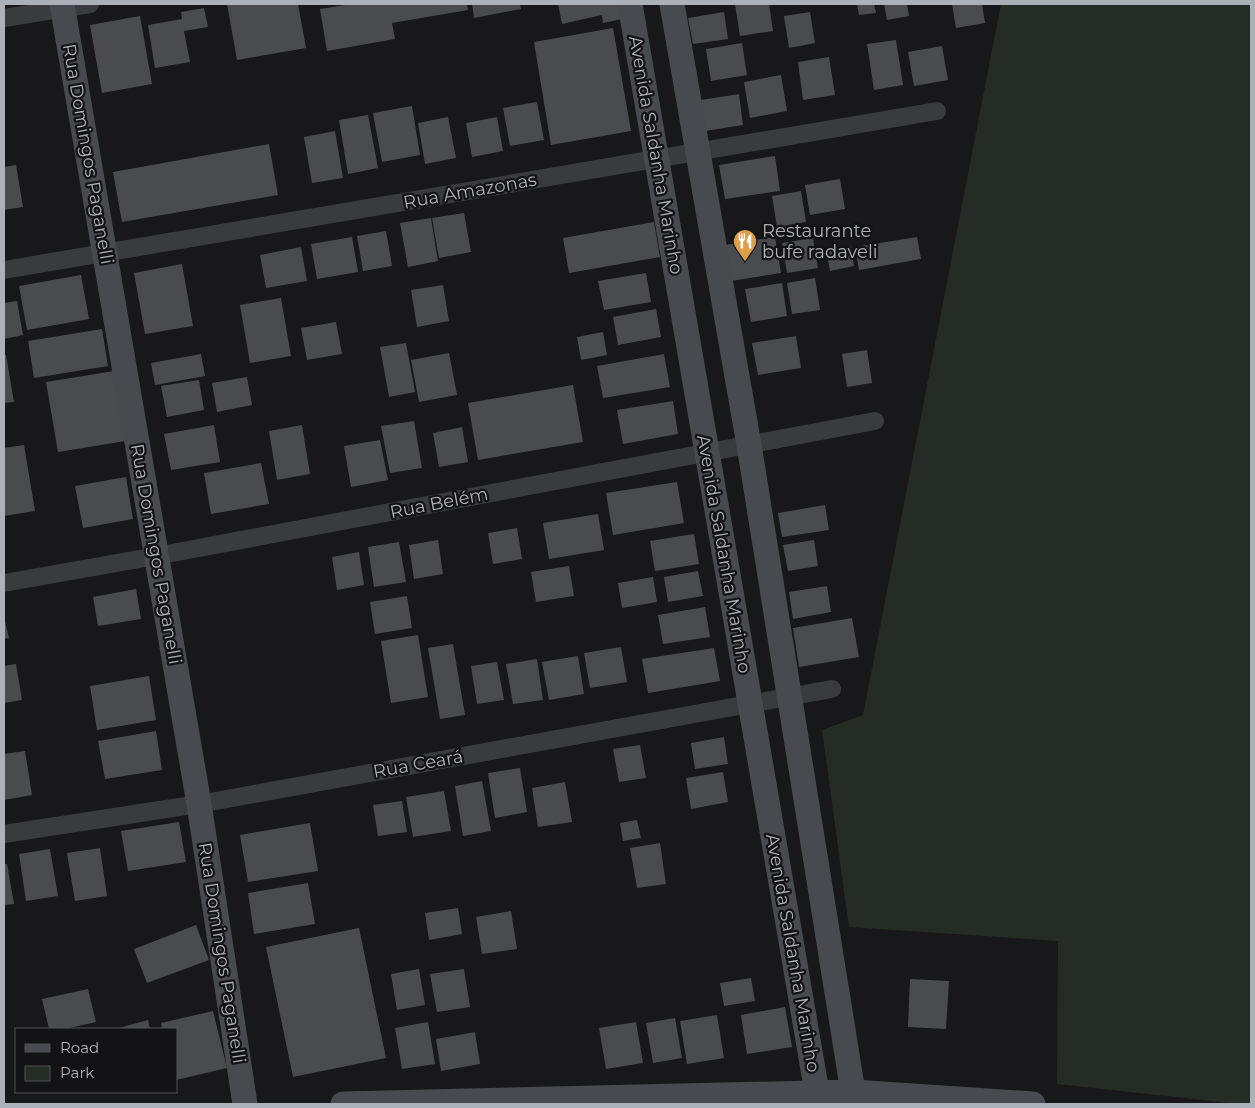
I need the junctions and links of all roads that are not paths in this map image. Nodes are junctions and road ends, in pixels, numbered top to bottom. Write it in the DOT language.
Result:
graph roads {
  1 [pos="90,4"];
  2 [pos="630,4"];
  3 [pos="672,4"];
  4 [pos="62,6"];
  5 [pos="4,18"];
  6 [pos="937,111"];
  7 [pos="699,152"];
  8 [pos="657,159"];
  9 [pos="104,253"];
  10 [pos="4,270"];
  11 [pos="875,421"];
  12 [pos="749,444"];
  13 [pos="707,452"];
  14 [pos="156,556"];
  15 [pos="4,583"];
  16 [pos="832,689"];
  17 [pos="788,696"];
  18 [pos="750,703"];
  19 [pos="199,804"];
  20 [pos="4,834"];
  21 [pos="818,1098"];
  22 [pos="854,1098"];
  23 [pos="245,1104"];
  24 [pos="343,1104"];
  25 [pos="1033,1104"];
  1 -- 4 [label="street"];
  2 -- 8 [label="street, Avenida Saldanha Marinho"];
  3 -- 7 [label="street, Avenida Saldanha Marinho"];
  4 -- 5 [label="street"];
  4 -- 9 [label="street, Rua Domingos Paganelli"];
  6 -- 7 [label="street, Rua Amazonas"];
  7 -- 8 [label="street, Rua Amazonas"];
  7 -- 12 [label="street, Avenida Saldanha Marinho"];
  8 -- 9 [label="street, Rua Amazonas"];
  8 -- 13 [label="street, Avenida Saldanha Marinho"];
  9 -- 10 [label="street, Rua Amazonas"];
  9 -- 14 [label="street, Rua Domingos Paganelli"];
  11 -- 12 [label="street, Rua Belém"];
  12 -- 13 [label="street, Rua Belém"];
  12 -- 17 [label="street, Avenida Saldanha Marinho"];
  13 -- 14 [label="street, Rua Belém"];
  13 -- 18 [label="street, Avenida Saldanha Marinho"];
  14 -- 15 [label="street, Rua Belém"];
  14 -- 19 [label="street, Rua Domingos Paganelli"];
  16 -- 17 [label="street, Rua Ceará"];
  17 -- 18 [label="street, Rua Ceará"];
  17 -- 22 [label="street, Avenida Saldanha Marinho"];
  18 -- 19 [label="street, Rua Ceará"];
  18 -- 21 [label="street, Avenida Saldanha Marinho"];
  19 -- 20 [label="street, Rua Ceará"];
  19 -- 23 [label="street, Rua Domingos Paganelli"];
  21 -- 22 [label="street"];
  21 -- 24 [label="street"];
  22 -- 25 [label="street"];
}
